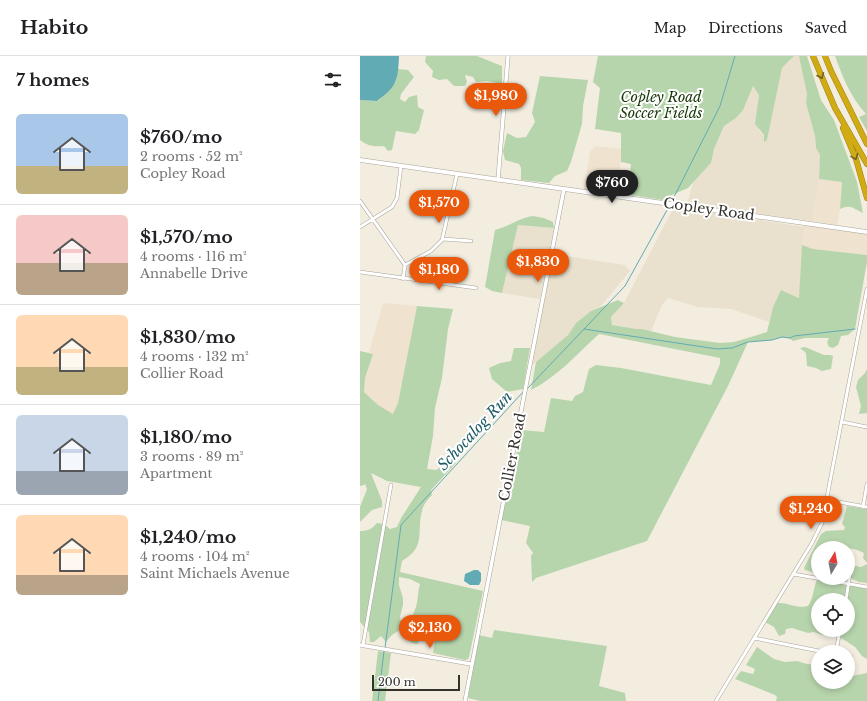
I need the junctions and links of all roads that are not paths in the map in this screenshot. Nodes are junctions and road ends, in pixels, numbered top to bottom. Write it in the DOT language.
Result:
graph roads {
  1 [pos="508,56"];
  2 [pos="813,56"];
  3 [pos="825,56"];
  4 [pos="842,93"];
  5 [pos="835,108"];
  6 [pos="867,138"];
  7 [pos="867,144"];
  8 [pos="360,160"];
  9 [pos="867,164"];
  10 [pos="401,166"];
  11 [pos="456,174"];
  12 [pos="498,180"];
  13 [pos="564,189"];
  14 [pos="867,198"];
  15 [pos="360,201"];
  16 [pos="373,220"];
  17 [pos="360,227"];
  18 [pos="867,232"];
  19 [pos="442,239"];
  20 [pos="471,241"];
  21 [pos="405,265"];
  22 [pos="360,272"];
  23 [pos="403,278"];
  24 [pos="476,288"];
  25 [pos="867,289"];
  26 [pos="866,302"];
  27 [pos="842,422"];
  28 [pos="867,427"];
  29 [pos="867,484"];
  30 [pos="391,485"];
  31 [pos="827,500"];
  32 [pos="863,507"];
  33 [pos="867,508"];
  34 [pos="793,574"];
  35 [pos="811,577"];
  36 [pos="854,585"];
  37 [pos="867,587"];
  38 [pos="754,638"];
  39 [pos="362,645"];
  40 [pos="811,649"];
  41 [pos="472,664"];
  42 [pos="465,701"];
  43 [pos="716,701"];
  1 -- 12 [label="street"];
  2 -- 5 [label="highway, one-way"];
  3 -- 4 [label="highway"];
  4 -- 6 [label="highway"];
  4 -- 7 [label="highway"];
  5 -- 9 [label="highway"];
  5 -- 14 [label="highway, one-way"];
  8 -- 10 [label="main road, Copley Road"];
  10 -- 11 [label="main road, Copley Road"];
  10 -- 16 [label="street"];
  11 -- 12 [label="main road, Copley Road"];
  11 -- 19 [label="street"];
  12 -- 13 [label="main road, Copley Road"];
  13 -- 18 [label="main road, Copley Road"];
  13 -- 41 [label="street, Collier Road"];
  15 -- 16 [label="street"];
  16 -- 17 [label="street"];
  16 -- 21 [label="street"];
  19 -- 20 [label="street"];
  19 -- 21 [label="street"];
  21 -- 23 [label="street"];
  22 -- 23 [label="street"];
  23 -- 24 [label="street"];
  25 -- 26 [label="street"];
  26 -- 27 [label="street"];
  27 -- 28 [label="street"];
  27 -- 31 [label="street"];
  29 -- 32 [label="street"];
  30 -- 39 [label="street"];
  31 -- 32 [label="street"];
  31 -- 34 [label="street"];
  32 -- 33 [label="street"];
  34 -- 35 [label="street"];
  34 -- 38 [label="street"];
  36 -- 37 [label="street"];
  38 -- 40 [label="street"];
  38 -- 43 [label="street"];
  39 -- 41 [label="street"];
  41 -- 42 [label="street, Collier Road"];
}
